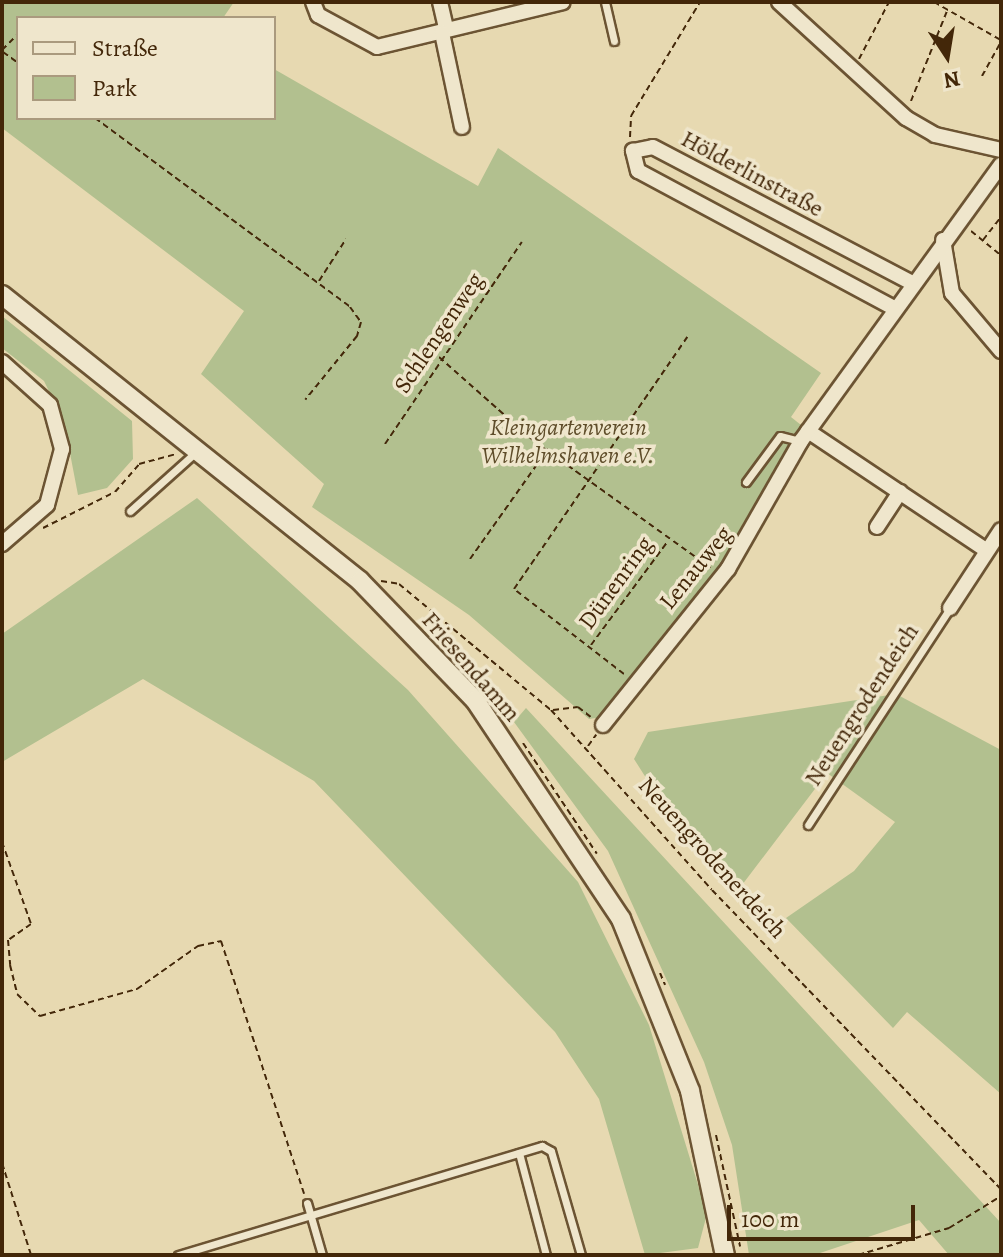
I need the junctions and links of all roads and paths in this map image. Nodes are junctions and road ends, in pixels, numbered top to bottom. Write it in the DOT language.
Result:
graph roads {
  1 [pos="313,2"];
  2 [pos="440,2"];
  3 [pos="563,2"];
  4 [pos="605,2"];
  5 [pos="700,2"];
  6 [pos="779,2"];
  7 [pos="889,2"];
  8 [pos="934,2"];
  9 [pos="947,11"];
  10 [pos="444,31"];
  11 [pos="16,36"];
  12 [pos="614,41"];
  13 [pos="1001,41"];
  14 [pos="2,51"];
  15 [pos="853,71"];
  16 [pos="982,76"];
  17 [pos="906,118"];
  18 [pos="98,120"];
  19 [pos="462,127"];
  20 [pos="1001,150"];
  21 [pos="633,151"];
  22 [pos="1001,165"];
  23 [pos="1001,217"];
  24 [pos="957,219"];
  25 [pos="944,237"];
  26 [pos="346,239"];
  27 [pos="983,241"];
  28 [pos="522,242"];
  29 [pos="1001,255"];
  30 [pos="914,278"];
  31 [pos="319,282"];
  32 [pos="952,293"];
  33 [pos="2,295"];
  34 [pos="892,307"];
  35 [pos="687,337"];
  36 [pos="1001,351"];
  37 [pos="439,357"];
  38 [pos="2,362"];
  39 [pos="305,400"];
  40 [pos="804,436"];
  41 [pos="385,444"];
  42 [pos="198,449"];
  43 [pos="548,449"];
  44 [pos="139,464"];
  45 [pos="746,482"];
  46 [pos="590,483"];
  47 [pos="900,492"];
  48 [pos="130,511"];
  49 [pos="877,527"];
  50 [pos="1001,530"];
  51 [pos="30,535"];
  52 [pos="668,540"];
  53 [pos="2,544"];
  54 [pos="986,550"];
  55 [pos="722,557"];
  56 [pos="470,559"];
  57 [pos="376,582"];
  58 [pos="950,608"];
  59 [pos="589,646"];
  60 [pos="624,674"];
  61 [pos="551,710"];
  62 [pos="603,725"];
  63 [pos="808,825"];
  64 [pos="2,842"];
  65 [pos="519,1153"];
  66 [pos="2,1163"];
  67 [pos="1001,1189"];
  68 [pos="1001,1196"];
  69 [pos="307,1203"];
  70 [pos="310,1215"];
  71 [pos="31,1255"];
  72 [pos="178,1255"];
  73 [pos="322,1255"];
  74 [pos="546,1255"];
  75 [pos="581,1255"];
  76 [pos="725,1255"];
  77 [pos="858,1255"];
  1 -- 10 [label="street"];
  2 -- 10 [label="street"];
  3 -- 10 [label="street"];
  4 -- 12 [label="lane"];
  5 -- 21 [label="path"];
  6 -- 15 [label="street"];
  7 -- 15 [label="path"];
  8 -- 9 [label="path"];
  9 -- 13 [label="path"];
  9 -- 17 [label="path"];
  10 -- 19 [label="street"];
  11 -- 14 [label="path"];
  13 -- 16 [label="path"];
  15 -- 17 [label="street"];
  17 -- 20 [label="street"];
  18 -- 31 [label="path"];
  21 -- 30 [label="street, Hölderlinstraße"];
  21 -- 34 [label="street"];
  22 -- 24 [label="street, Lenauweg"];
  23 -- 27 [label="path"];
  24 -- 25 [label="street, Lenauweg"];
  24 -- 27 [label="path"];
  25 -- 30 [label="street, Lenauweg"];
  25 -- 32 [label="street"];
  26 -- 31 [label="path"];
  27 -- 29 [label="path"];
  28 -- 37 [label="path, Schlengenweg"];
  30 -- 32 [label="street, Hölderlinstraße"];
  30 -- 34 [label="street, Lenauweg"];
  31 -- 39 [label="path"];
  32 -- 36 [label="street"];
  33 -- 42 [label="main road, Friesendamm"];
  34 -- 40 [label="street, Lenauweg"];
  35 -- 46 [label="path, Dünenring"];
  37 -- 41 [label="path, Schlengenweg"];
  37 -- 43 [label="path"];
  38 -- 53 [label="street"];
  40 -- 45 [label="lane"];
  40 -- 47 [label="street"];
  40 -- 62 [label="street, Lenauweg"];
  42 -- 48 [label="lane"];
  42 -- 76 [label="main road, Friesendamm"];
  43 -- 46 [label="path"];
  43 -- 56 [label="path"];
  44 -- 51 [label="path"];
  46 -- 52 [label="path"];
  46 -- 59 [label="path, Dünenring"];
  47 -- 49 [label="street"];
  47 -- 54 [label="street"];
  50 -- 54 [label="street"];
  52 -- 55 [label="path"];
  52 -- 59 [label="path, Dünenring"];
  54 -- 58 [label="street"];
  57 -- 61 [label="path, Neuengrodenerdeich"];
  58 -- 63 [label="lane, Neuengrodendeich"];
  59 -- 60 [label="path, Dünenring"];
  61 -- 62 [label="path"];
  61 -- 67 [label="path, Neuengrodenerdeich"];
  64 -- 69 [label="path"];
  65 -- 70 [label="lane"];
  65 -- 74 [label="lane"];
  65 -- 75 [label="lane"];
  66 -- 71 [label="path"];
  68 -- 77 [label="path"];
  69 -- 70 [label="lane"];
  70 -- 72 [label="lane"];
  70 -- 73 [label="lane"];
}
